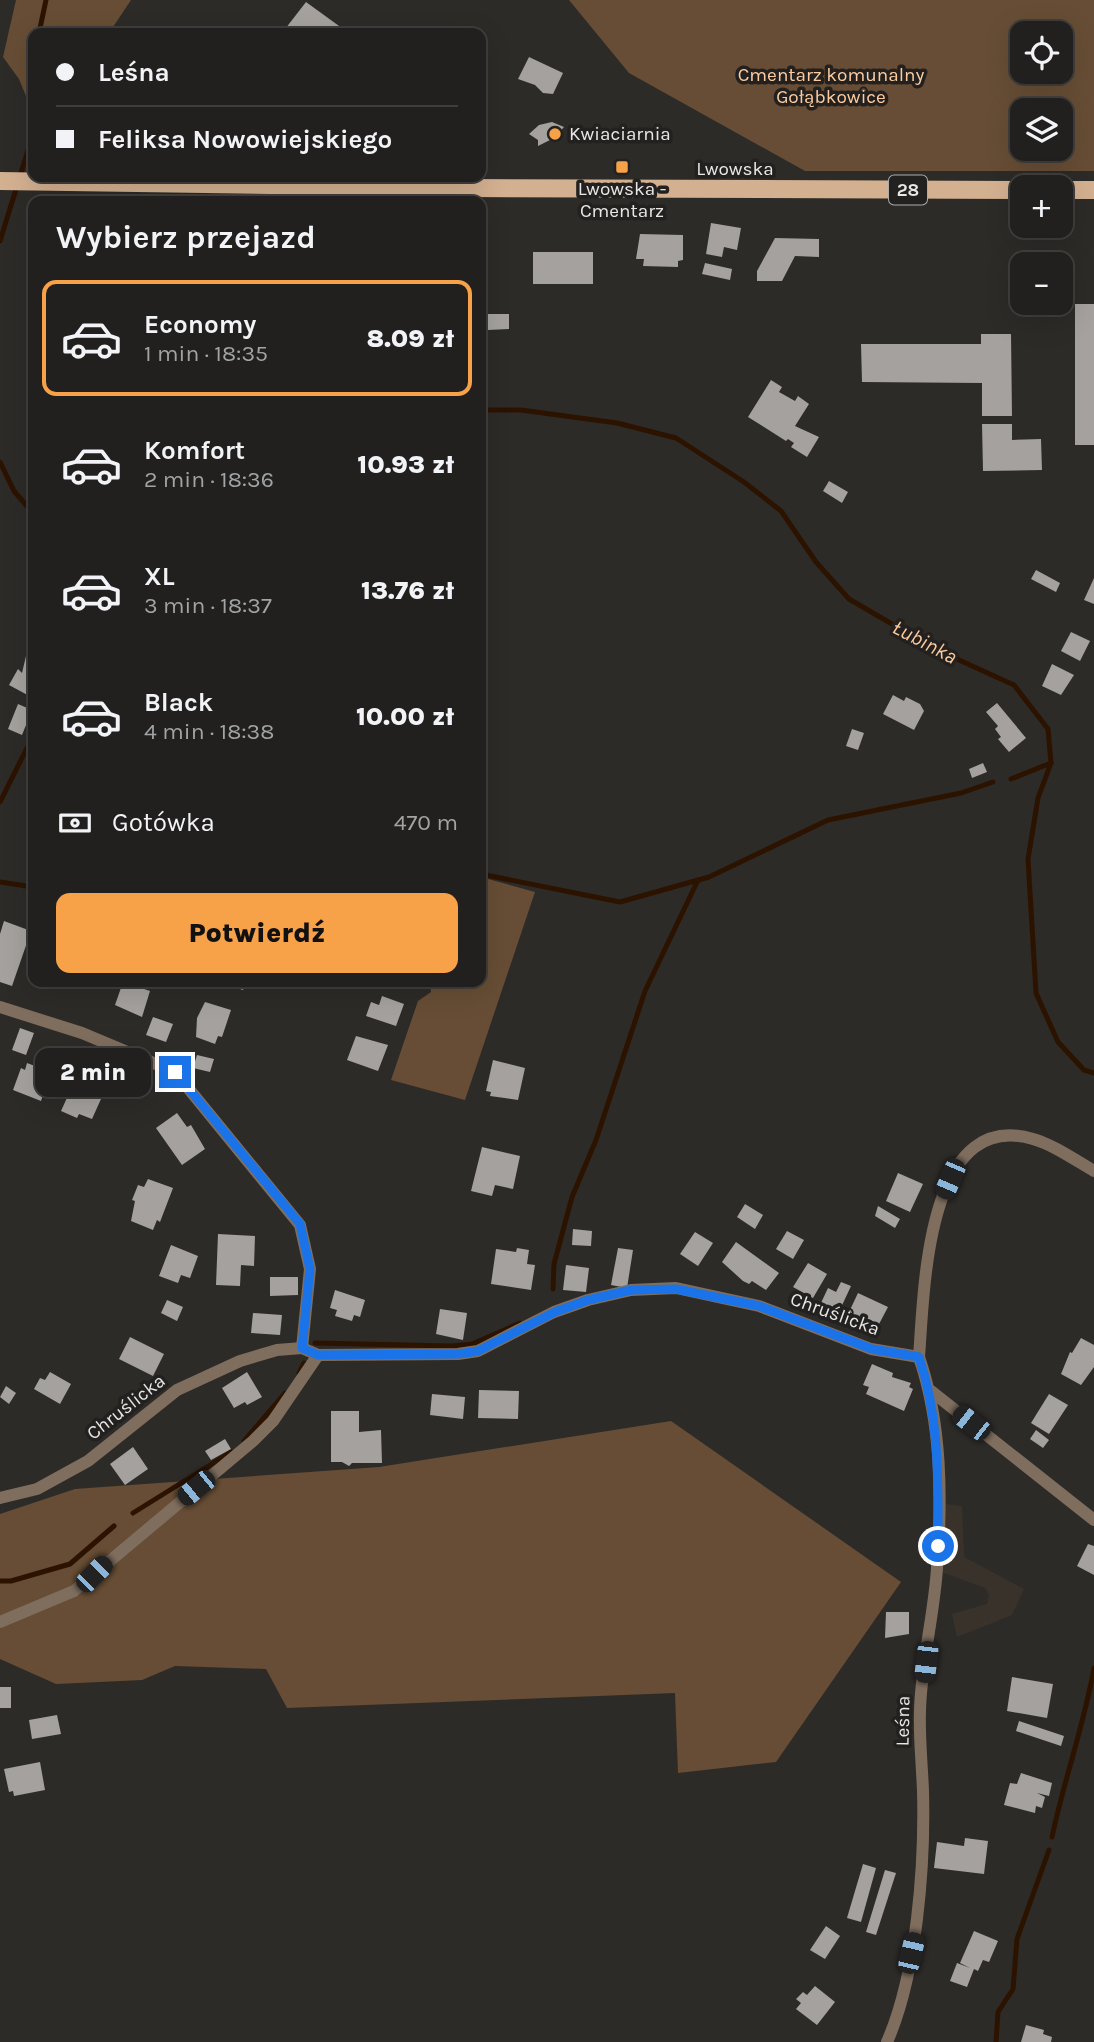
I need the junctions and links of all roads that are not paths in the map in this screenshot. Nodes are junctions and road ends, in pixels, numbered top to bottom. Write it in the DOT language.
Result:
graph roads {
  1 [pos="0,181"];
  2 [pos="28,181"];
  3 [pos="70,182"];
  4 [pos="1010,190"];
  5 [pos="1073,190"];
  6 [pos="1094,190"];
  7 [pos="0,1007"];
  8 [pos="1094,1171"];
  9 [pos="302,1348"];
  10 [pos="318,1355"];
  11 [pos="919,1357"];
  12 [pos="931,1391"];
  13 [pos="0,1498"];
  14 [pos="1094,1520"];
  15 [pos="0,1622"];
  16 [pos="887,2042"];
  1 -- 2 [label="main road, Lwowska / 28"];
  3 -- 4 [label="main road, Lwowska / 28"];
  5 -- 6 [label="main road"];
  7 -- 9 [label="street"];
  8 -- 11 [label="street"];
  9 -- 10 [label="street, Chruślicka"];
  9 -- 13 [label="street, Chruślicka"];
  10 -- 11 [label="street, Chruślicka"];
  10 -- 15 [label="street"];
  11 -- 12 [label="street, Leśna"];
  12 -- 14 [label="street"];
  12 -- 16 [label="street, Leśna"];
}
